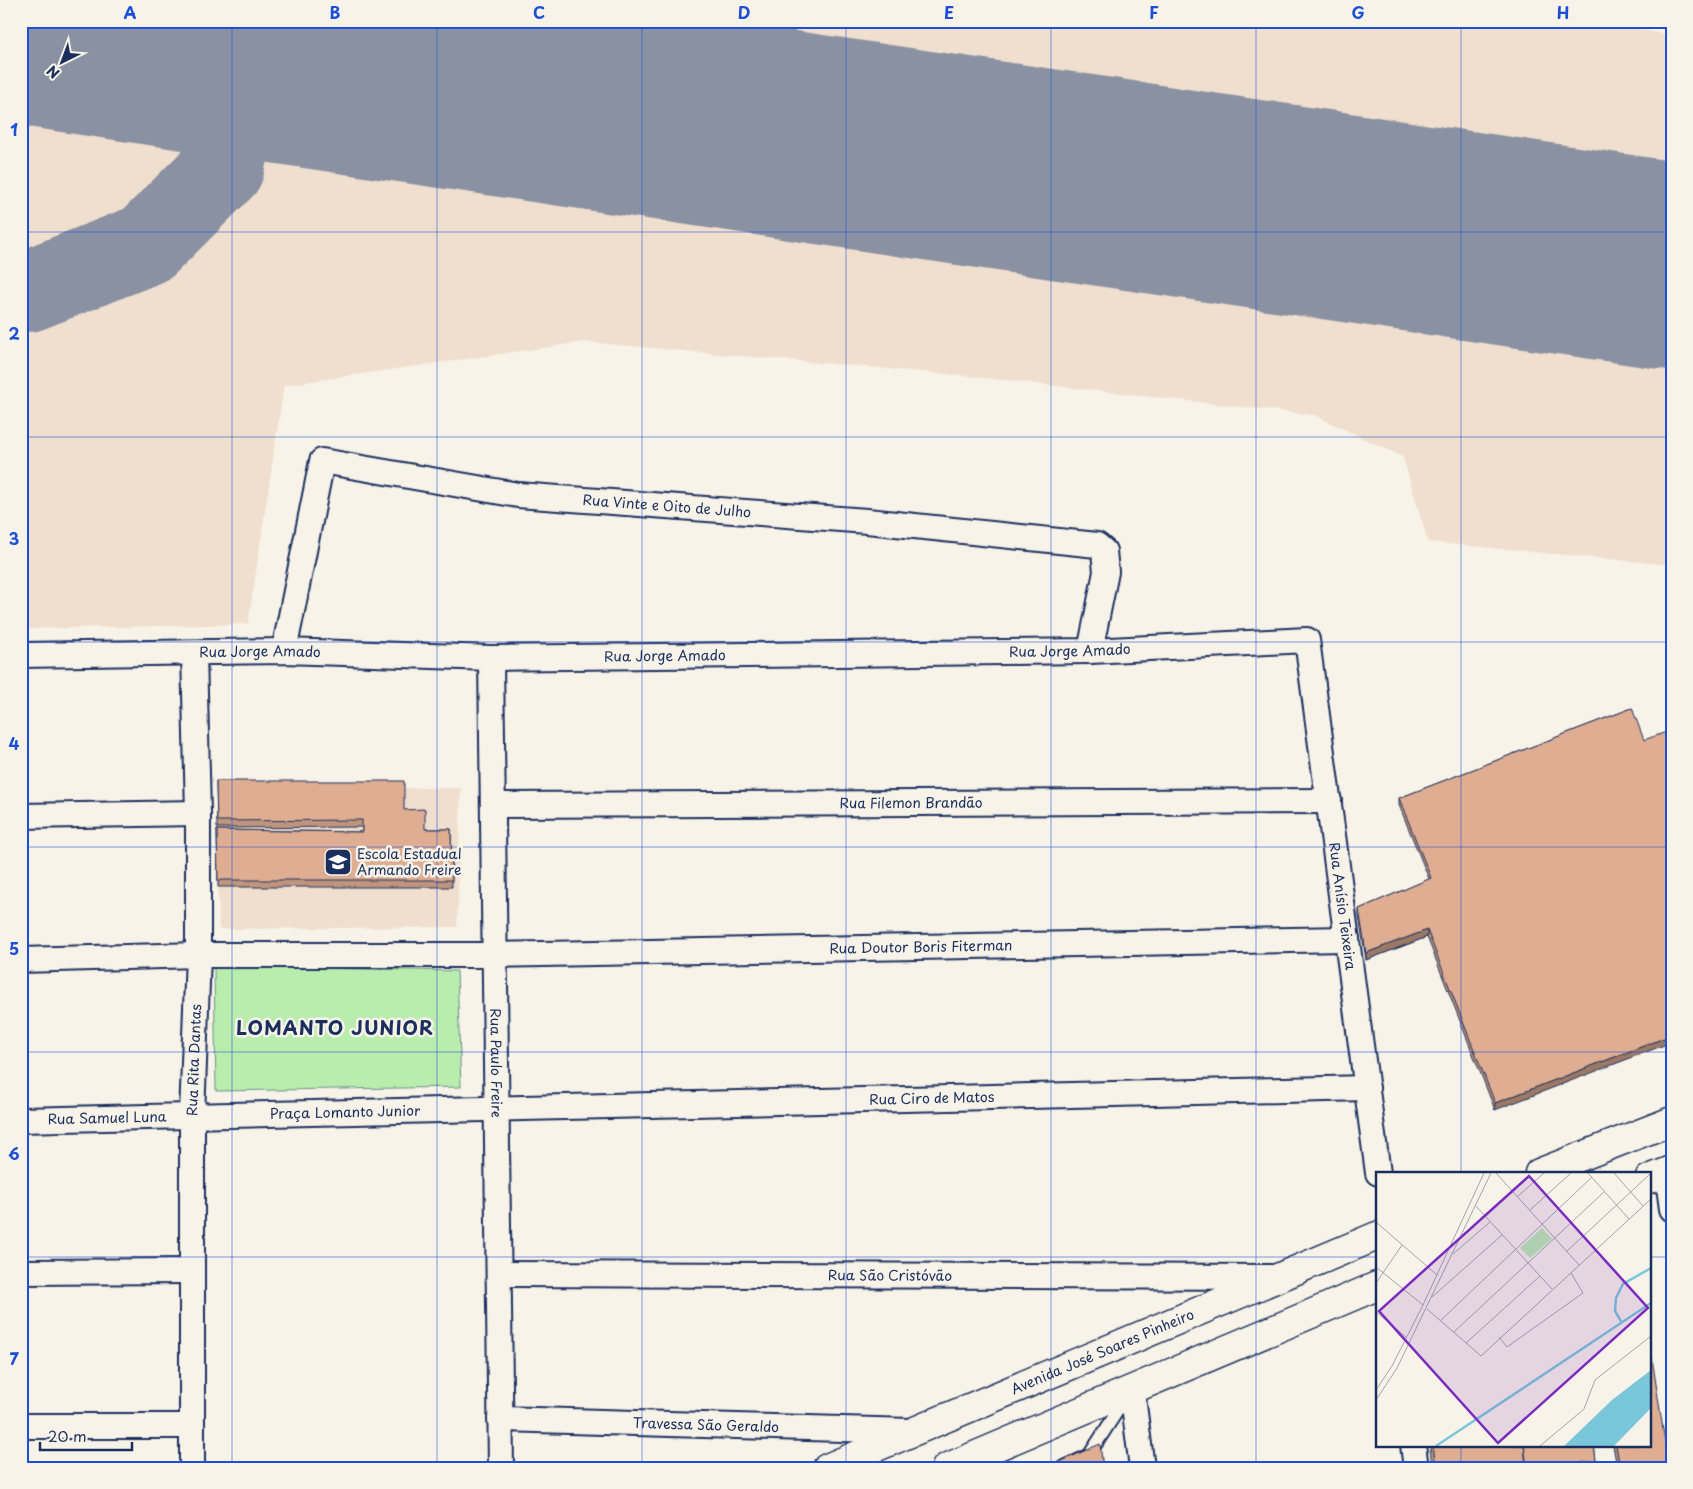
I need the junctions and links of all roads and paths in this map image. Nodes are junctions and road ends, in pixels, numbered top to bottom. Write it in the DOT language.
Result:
graph roads {
  1 [pos="1307,640"];
  2 [pos="284,651"];
  3 [pos="1090,651"];
  4 [pos="194,653"];
  5 [pos="21,655"];
  6 [pos="491,658"];
  7 [pos="1329,801"];
  8 [pos="493,805"];
  9 [pos="198,813"];
  10 [pos="21,816"];
  11 [pos="1347,939"];
  12 [pos="198,955"];
  13 [pos="495,955"];
  14 [pos="21,960"];
  15 [pos="1367,1088"];
  16 [pos="497,1110"];
  17 [pos="192,1116"];
  18 [pos="21,1120"];
  19 [pos="1672,1121"];
  20 [pos="1378,1172"];
  21 [pos="1542,1172"];
  22 [pos="1663,1174"];
  23 [pos="1672,1209"];
  24 [pos="1376,1236"];
  25 [pos="192,1270"];
  26 [pos="21,1272"];
  27 [pos="499,1274"];
  28 [pos="1282,1277"];
  29 [pos="1376,1286"];
  30 [pos="1132,1389"];
  31 [pos="500,1419"];
  32 [pos="21,1426"];
  33 [pos="192,1426"];
  34 [pos="911,1431"];
  35 [pos="1412,1446"];
  36 [pos="192,1468"];
  37 [pos="501,1468"];
  38 [pos="827,1468"];
  39 [pos="946,1468"];
  40 [pos="1061,1468"];
  41 [pos="1142,1468"];
  42 [pos="1416,1468"];
  1 -- 3 [label="street, Rua Jorge Amado"];
  1 -- 7 [label="street, Rua Anísio Teixeira"];
  2 -- 3 [label="street, Rua Vinte e Oito de Julho"];
  2 -- 4 [label="street, Rua Jorge Amado"];
  2 -- 6 [label="street, Rua Jorge Amado"];
  3 -- 6 [label="street, Rua Jorge Amado"];
  4 -- 5 [label="street, Rua Jorge Amado"];
  4 -- 9 [label="street, Rua Rita Dantas"];
  6 -- 8 [label="street, Rua Paulo Freire"];
  7 -- 8 [label="street, Rua Filemon Brandão"];
  7 -- 11 [label="street, Rua Anísio Teixeira"];
  8 -- 13 [label="street, Rua Paulo Freire"];
  9 -- 10 [label="street"];
  9 -- 12 [label="street, Rua Rita Dantas"];
  11 -- 13 [label="street, Rua Doutor Boris Fiterman"];
  11 -- 15 [label="street, Rua Anísio Teixeira"];
  12 -- 13 [label="street"];
  12 -- 14 [label="street"];
  12 -- 17 [label="street, Rua Rita Dantas"];
  13 -- 16 [label="street, Rua Paulo Freire"];
  15 -- 16 [label="street, Rua Ciro de Matos"];
  15 -- 20 [label="street, Rua Anísio Teixeira"];
  16 -- 17 [label="street, Praça Lomanto Junior"];
  16 -- 27 [label="street, Rua Paulo Freire"];
  17 -- 18 [label="street, Rua Samuel Luna"];
  17 -- 25 [label="street, Rua Rita Dantas"];
  19 -- 21 [label="main road"];
  22 -- 23 [label="street"];
  24 -- 28 [label="main road, Avenida José Soares Pinheiro"];
  25 -- 26 [label="street"];
  25 -- 33 [label="street, Rua Rita Dantas"];
  27 -- 28 [label="street, Rua São Cristóvão"];
  27 -- 31 [label="street, Rua Paulo Freire"];
  28 -- 34 [label="main road, Avenida José Soares Pinheiro"];
  29 -- 30 [label="main road"];
  30 -- 39 [label="main road"];
  30 -- 40 [label="lane"];
  30 -- 41 [label="street"];
  31 -- 34 [label="street, Travessa São Geraldo"];
  31 -- 37 [label="street, Rua Paulo Freire"];
  32 -- 33 [label="street"];
  33 -- 36 [label="street, Rua Rita Dantas"];
  34 -- 38 [label="main road, Avenida José Soares Pinheiro"];
  35 -- 42 [label="street"];
}
